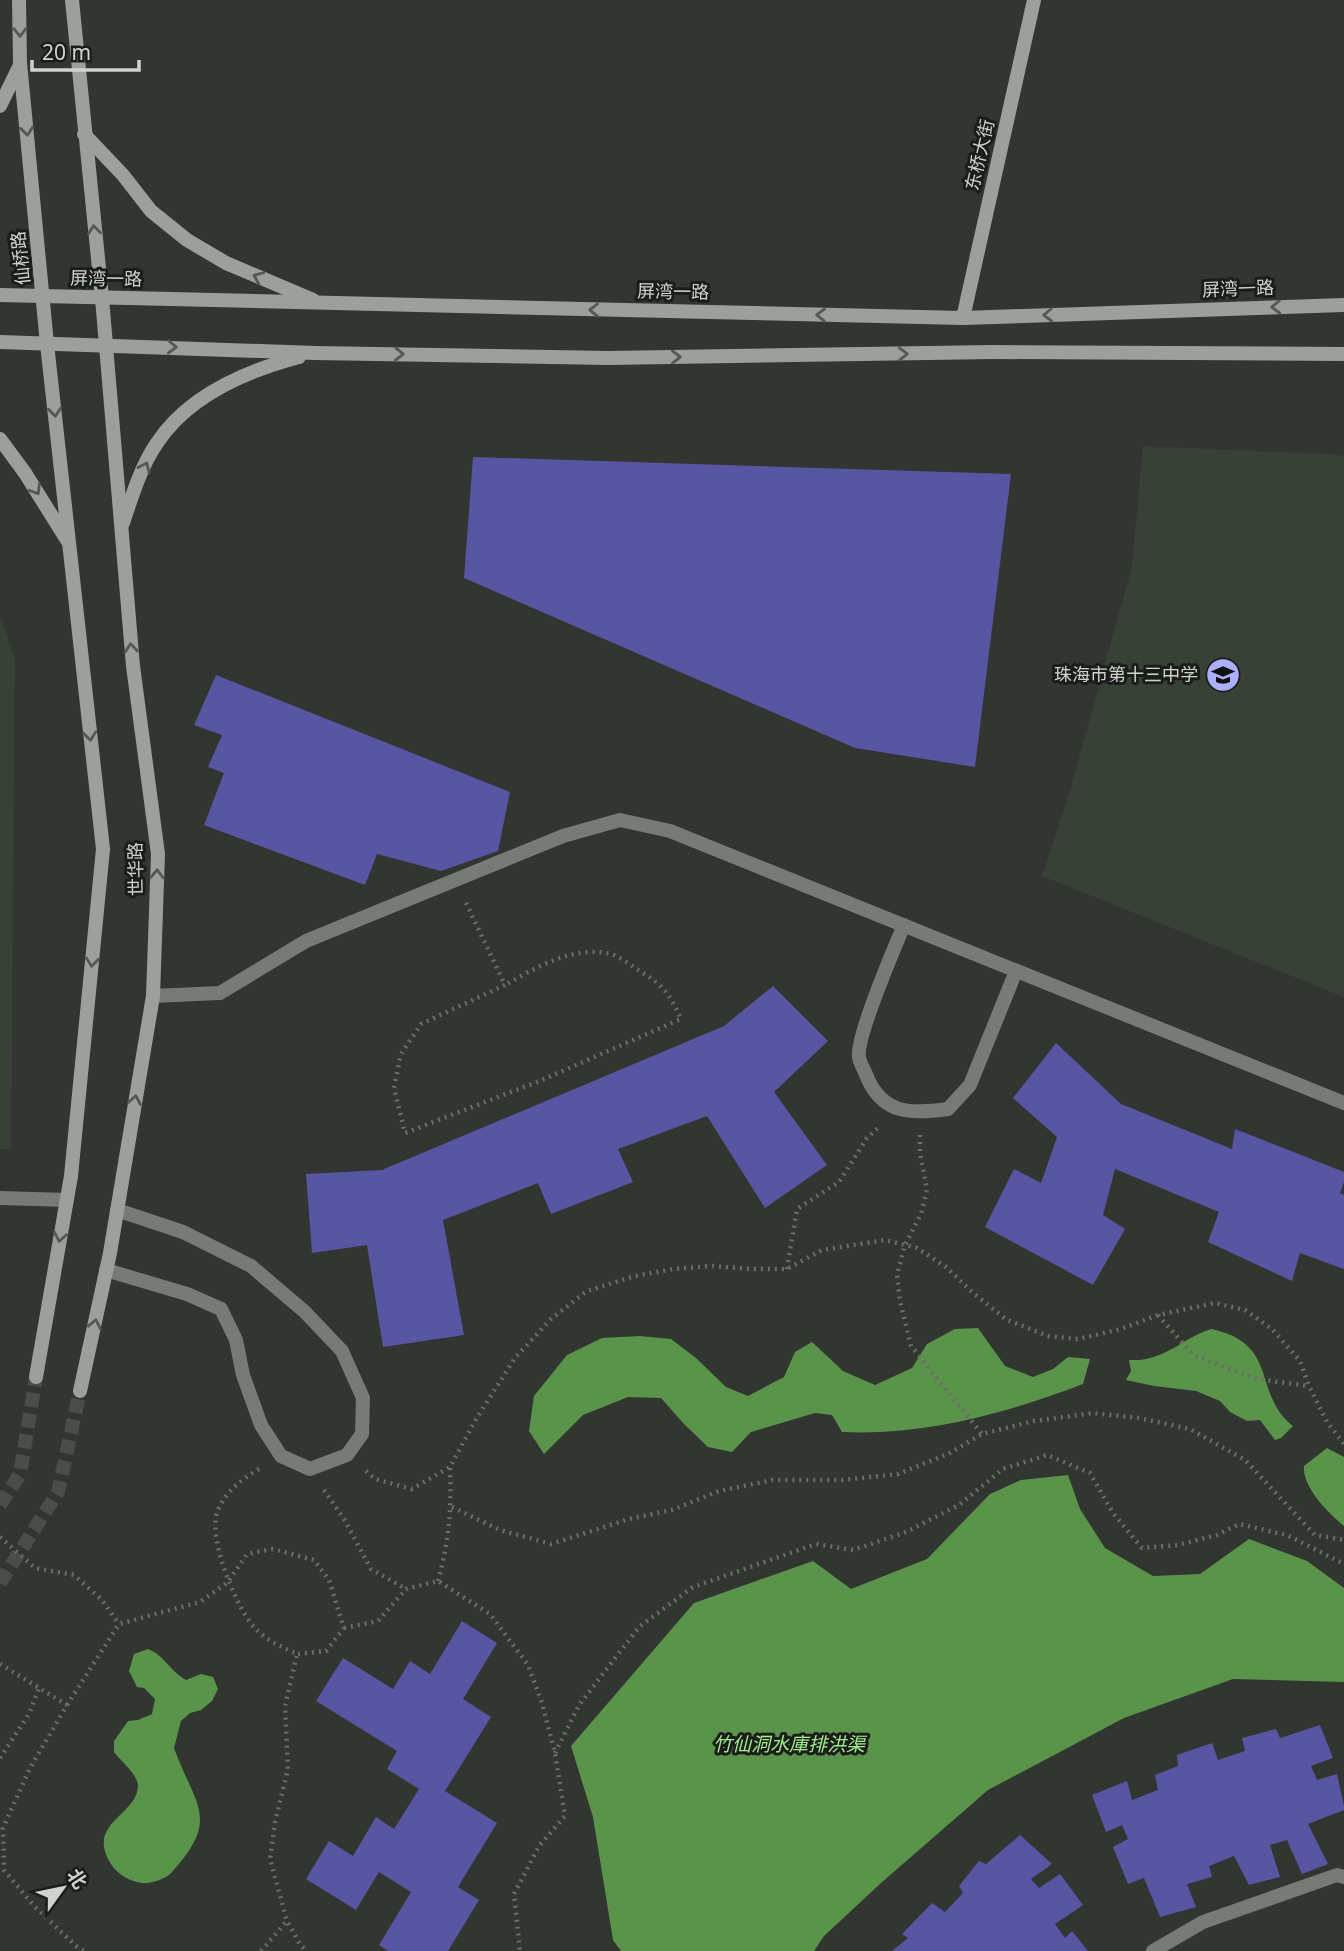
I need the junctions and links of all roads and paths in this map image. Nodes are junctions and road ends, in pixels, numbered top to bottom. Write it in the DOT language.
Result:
graph roads {
  1 [pos="19,0"];
  2 [pos="72,0"];
  3 [pos="1034,0"];
  4 [pos="20,63"];
  5 [pos="0,106"];
  6 [pos="84,134"];
  7 [pos="0,295"];
  8 [pos="44,297"];
  9 [pos="102,298"];
  10 [pos="321,303"];
  11 [pos="1344,304"];
  12 [pos="963,318"];
  13 [pos="0,342"];
  14 [pos="47,344"];
  15 [pos="104,344"];
  16 [pos="315,353"];
  17 [pos="1344,354"];
  18 [pos="0,439"];
  19 [pos="121,531"];
  20 [pos="69,543"];
  21 [pos="456,880"];
  22 [pos="904,925"];
  23 [pos="1016,971"];
  24 [pos="505,985"];
  25 [pos="153,996"];
  26 [pos="1344,1103"];
  27 [pos="900,1110"];
  28 [pos="920,1113"];
  29 [pos="0,1198"];
  30 [pos="67,1200"];
  31 [pos="117,1210"];
  32 [pos="905,1245"];
  33 [pos="788,1269"];
  34 [pos="106,1270"];
  35 [pos="1158,1315"];
  36 [pos="36,1377"];
  37 [pos="1309,1386"];
  38 [pos="80,1391"];
  39 [pos="982,1434"];
  40 [pos="1344,1444"];
  41 [pos="347,1455"];
  42 [pos="281,1456"];
  43 [pos="450,1466"];
  44 [pos="310,1468"];
  45 [pos="452,1507"];
  46 [pos="0,1537"];
  47 [pos="1344,1540"];
  48 [pos="1344,1564"];
  49 [pos="438,1581"];
  50 [pos="228,1582"];
  51 [pos="406,1588"];
  52 [pos="119,1624"];
  53 [pos="344,1628"];
  54 [pos="297,1654"];
  55 [pos="0,1664"];
  56 [pos="39,1688"];
  57 [pos="67,1705"];
  58 [pos="555,1753"];
  59 [pos="0,1758"];
  60 [pos="2,1870"];
  61 [pos="1344,1877"];
  62 [pos="287,1921"];
  63 [pos="85,1951"];
  64 [pos="261,1951"];
  65 [pos="307,1951"];
  66 [pos="520,1951"];
  67 [pos="1153,1951"];
  1 -- 4 [label="main road, 仙桥路, one-way"];
  2 -- 6 [label="main road"];
  3 -- 12 [label="main road, 东桥大街"];
  4 -- 5 [label="main road"];
  4 -- 8 [label="main road, 仙桥路, one-way"];
  9 -- 6 [label="main road, one-way"];
  10 -- 6 [label="main road, one-way"];
  7 -- 8 [label="main road, 屏湾一路"];
  8 -- 9 [label="main road, 屏湾一路"];
  8 -- 14 [label="main road, 仙桥路"];
  9 -- 10 [label="main road, 屏湾一路"];
  9 -- 15 [label="main road"];
  12 -- 10 [label="main road, 屏湾一路, one-way"];
  11 -- 12 [label="main road, 屏湾一路, one-way"];
  13 -- 14 [label="main road"];
  14 -- 15 [label="main road"];
  14 -- 20 [label="main road, 世华路, one-way"];
  15 -- 16 [label="main road, one-way"];
  15 -- 19 [label="main road, 世华路"];
  16 -- 17 [label="main road, one-way"];
  19 -- 16 [label="main road, one-way"];
  18 -- 20 [label="main road, one-way"];
  25 -- 19 [label="main road, 世华路, one-way"];
  20 -- 30 [label="main road, 世华路, one-way"];
  21 -- 22 [label="lane"];
  21 -- 24 [label="path"];
  21 -- 25 [label="lane"];
  22 -- 23 [label="lane"];
  22 -- 27 [label="lane"];
  23 -- 26 [label="lane"];
  23 -- 28 [label="lane"];
  24 -- 24 [label="path"];
  31 -- 25 [label="main road, 世华路, one-way"];
  27 -- 28 [label="lane"];
  27 -- 33 [label="path"];
  28 -- 32 [label="path"];
  29 -- 30 [label="lane"];
  30 -- 36 [label="main road, 世华路, one-way"];
  31 -- 34 [label="main road, 世华路"];
  31 -- 41 [label="lane"];
  32 -- 33 [label="path"];
  32 -- 35 [label="path"];
  32 -- 39 [label="path"];
  33 -- 43 [label="path"];
  38 -- 34 [label="main road, 世华路, one-way"];
  34 -- 42 [label="lane"];
  35 -- 37 [label="path"];
  35 -- 37 [label="path"];
  37 -- 40 [label="path"];
  39 -- 45 [label="path"];
  39 -- 47 [label="path"];
  41 -- 43 [label="path"];
  41 -- 44 [label="lane"];
  42 -- 44 [label="lane"];
  42 -- 50 [label="path"];
  43 -- 45 [label="path"];
  44 -- 51 [label="path"];
  45 -- 49 [label="path"];
  46 -- 52 [label="path"];
  48 -- 58 [label="path"];
  49 -- 51 [label="path"];
  49 -- 58 [label="path"];
  50 -- 52 [label="path"];
  50 -- 53 [label="path"];
  50 -- 54 [label="path"];
  51 -- 53 [label="path"];
  52 -- 57 [label="path"];
  53 -- 54 [label="path"];
  54 -- 62 [label="path"];
  55 -- 56 [label="path"];
  56 -- 57 [label="path"];
  56 -- 59 [label="path"];
  57 -- 60 [label="path"];
  58 -- 66 [label="path"];
  60 -- 63 [label="path"];
  61 -- 67 [label="lane"];
  62 -- 64 [label="path"];
  62 -- 65 [label="path"];
}
